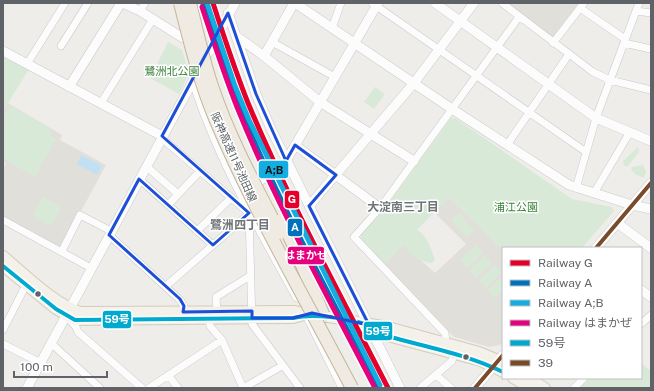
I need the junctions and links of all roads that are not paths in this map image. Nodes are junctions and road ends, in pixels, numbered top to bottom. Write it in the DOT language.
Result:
graph roads {
  1 [pos="65,3"];
  2 [pos="88,3"];
  3 [pos="122,3"];
  4 [pos="180,3"];
  5 [pos="190,3"];
  6 [pos="234,3"];
  7 [pos="294,3"];
  8 [pos="341,3"];
  9 [pos="434,3"];
  10 [pos="474,3"];
  11 [pos="502,3"];
  12 [pos="639,3"];
  13 [pos="376,4"];
  14 [pos="582,5"];
  15 [pos="142,7"];
  16 [pos="636,11"];
  17 [pos="228,13"];
  18 [pos="651,13"];
  19 [pos="520,17"];
  20 [pos="153,19"];
  21 [pos="461,21"];
  22 [pos="195,24"];
  23 [pos="332,28"];
  24 [pos="236,36"];
  25 [pos="183,38"];
  26 [pos="625,41"];
  27 [pos="272,42"];
  28 [pos="354,43"];
  29 [pos="553,43"];
  30 [pos="62,46"];
  31 [pos="498,47"];
  32 [pos="651,49"];
  33 [pos="439,51"];
  34 [pos="3,52"];
  35 [pos="207,52"];
  36 [pos="569,54"];
  37 [pos="264,56"];
  38 [pos="27,64"];
  39 [pos="335,77"];
  40 [pos="476,77"];
  41 [pos="193,79"];
  42 [pos="610,80"];
  43 [pos="414,84"];
  44 [pos="548,84"];
  45 [pos="69,87"];
  46 [pos="651,90"];
  47 [pos="320,102"];
  48 [pos="101,103"];
  49 [pos="452,109"];
  50 [pos="528,114"];
  51 [pos="596,118"];
  52 [pos="630,132"];
  53 [pos="371,134"];
  54 [pos="162,136"];
  55 [pos="651,141"];
  56 [pos="295,145"];
  57 [pos="508,145"];
  58 [pos="586,152"];
  59 [pos="414,161"];
  60 [pos="146,166"];
  61 [pos="286,166"];
  62 [pos="200,171"];
  63 [pos="336,175"];
  64 [pos="267,178"];
  65 [pos="139,179"];
  66 [pos="651,183"];
  67 [pos="576,188"];
  68 [pos="241,192"];
  69 [pos="178,194"];
  70 [pos="594,194"];
  71 [pos="231,198"];
  72 [pos="168,205"];
  73 [pos="632,205"];
  74 [pos="309,206"];
  75 [pos="380,208"];
  76 [pos="651,209"];
  77 [pos="250,212"];
  78 [pos="3,220"];
  79 [pos="617,223"];
  80 [pos="197,230"];
  81 [pos="110,233"];
  82 [pos="292,242"];
  83 [pos="213,245"];
  84 [pos="597,247"];
  85 [pos="651,248"];
  86 [pos="62,251"];
  87 [pos="3,256"];
  88 [pos="3,266"];
  89 [pos="91,268"];
  90 [pos="250,276"];
  91 [pos="288,282"];
  92 [pos="26,285"];
  93 [pos="166,286"];
  94 [pos="642,291"];
  95 [pos="651,297"];
  96 [pos="217,311"];
  97 [pos="68,312"];
  98 [pos="183,312"];
  99 [pos="306,314"];
  100 [pos="252,315"];
  101 [pos="651,315"];
  102 [pos="324,316"];
  103 [pos="209,319"];
  104 [pos="642,323"];
  105 [pos="369,325"];
  106 [pos="3,330"];
  107 [pos="222,340"];
  108 [pos="446,342"];
  109 [pos="3,344"];
  110 [pos="52,344"];
  111 [pos="454,354"];
  112 [pos="500,361"];
  113 [pos="41,363"];
  114 [pos="282,366"];
  115 [pos="168,375"];
  116 [pos="436,375"];
  117 [pos="515,379"];
  118 [pos="531,379"];
  119 [pos="583,379"];
  120 [pos="27,388"];
  121 [pos="100,388"];
  122 [pos="142,388"];
  123 [pos="149,388"];
  124 [pos="178,388"];
  125 [pos="243,388"];
  126 [pos="300,388"];
  127 [pos="343,388"];
  128 [pos="352,388"];
  129 [pos="361,388"];
  130 [pos="400,388"];
  131 [pos="420,388"];
  132 [pos="451,388"];
  133 [pos="475,388"];
  134 [pos="530,388"];
  135 [pos="546,388"];
  136 [pos="574,388"];
  1 -- 38 [label="street"];
  2 -- 30 [label="street"];
  3 -- 15 [label="street"];
  3 -- 45 [label="street"];
  4 -- 128 [label="highway, 阪神高速11号池田線, bridge"];
  5 -- 22 [label="highway, 阪神高速11号池田線, bridge"];
  6 -- 17 [label="street"];
  7 -- 23 [label="street"];
  7 -- 27 [label="street"];
  8 -- 23 [label="street"];
  9 -- 21 [label="street"];
  10 -- 21 [label="street"];
  11 -- 19 [label="street"];
  12 -- 16 [label="street"];
  13 -- 28 [label="street"];
  13 -- 33 [label="street"];
  14 -- 26 [label="street"];
  14 -- 29 [label="street"];
  15 -- 20 [label="street"];
  16 -- 18 [label="street"];
  16 -- 26 [label="street"];
  17 -- 24 [label="street"];
  17 -- 35 [label="street"];
  19 -- 29 [label="street"];
  19 -- 31 [label="street"];
  20 -- 25 [label="street"];
  20 -- 48 [label="street"];
  21 -- 31 [label="street"];
  21 -- 33 [label="street"];
  22 -- 82 [label="highway, bridge"];
  22 -- 129 [label="highway, 阪神高速11号池田線, bridge"];
  23 -- 28 [label="street"];
  24 -- 37 [label="street"];
  24 -- 61 [label="street"];
  25 -- 35 [label="street"];
  26 -- 32 [label="street"];
  26 -- 42 [label="street"];
  27 -- 37 [label="street"];
  27 -- 39 [label="street"];
  28 -- 39 [label="street"];
  28 -- 43 [label="street"];
  29 -- 36 [label="street"];
  31 -- 40 [label="street"];
  31 -- 44 [label="street"];
  33 -- 40 [label="street"];
  33 -- 43 [label="street"];
  34 -- 38 [label="street"];
  35 -- 41 [label="street"];
  36 -- 42 [label="street"];
  36 -- 44 [label="street"];
  37 -- 47 [label="street"];
  38 -- 45 [label="street"];
  39 -- 47 [label="street"];
  40 -- 49 [label="street"];
  40 -- 50 [label="street"];
  41 -- 54 [label="street"];
  41 -- 68 [label="street"];
  42 -- 46 [label="street"];
  42 -- 51 [label="street"];
  43 -- 49 [label="street"];
  43 -- 53 [label="street"];
  44 -- 50 [label="street"];
  44 -- 51 [label="street"];
  45 -- 48 [label="street"];
  47 -- 53 [label="street"];
  47 -- 56 [label="street"];
  48 -- 54 [label="street"];
  49 -- 57 [label="street"];
  49 -- 59 [label="street"];
  50 -- 57 [label="street"];
  50 -- 58 [label="street"];
  51 -- 52 [label="street"];
  51 -- 58 [label="street"];
  52 -- 55 [label="street"];
  52 -- 70 [label="street"];
  53 -- 59 [label="street"];
  53 -- 63 [label="street"];
  54 -- 60 [label="street"];
  54 -- 62 [label="street"];
  56 -- 61 [label="street"];
  56 -- 63 [label="street"];
  57 -- 67 [label="street"];
  58 -- 67 [label="street"];
  59 -- 75 [label="street"];
  60 -- 65 [label="street"];
  60 -- 69 [label="street"];
  61 -- 74 [label="street"];
  62 -- 69 [label="street"];
  62 -- 71 [label="street"];
  63 -- 74 [label="street"];
  63 -- 75 [label="street"];
  64 -- 68 [label="street"];
  65 -- 72 [label="street"];
  65 -- 81 [label="street"];
  66 -- 73 [label="street"];
  67 -- 70 [label="street"];
  68 -- 77 [label="street"];
  69 -- 72 [label="street"];
  70 -- 73 [label="street"];
  71 -- 77 [label="street"];
  71 -- 80 [label="street"];
  72 -- 80 [label="street"];
  73 -- 76 [label="street"];
  73 -- 79 [label="street"];
  74 -- 105 [label="street"];
  75 -- 108 [label="street"];
  77 -- 83 [label="street"];
  77 -- 90 [label="street"];
  77 -- 91 [label="street"];
  78 -- 86 [label="street"];
  79 -- 84 [label="street"];
  79 -- 85 [label="street"];
  80 -- 83 [label="street"];
  81 -- 86 [label="street"];
  81 -- 89 [label="street"];
  81 -- 93 [label="street"];
  82 -- 91 [label="highway"];
  82 -- 102 [label="highway"];
  83 -- 93 [label="street"];
  86 -- 89 [label="street"];
  87 -- 97 [label="main road"];
  88 -- 92 [label="main road"];
  89 -- 97 [label="street"];
  90 -- 96 [label="street"];
  90 -- 100 [label="street"];
  91 -- 99 [label="street"];
  92 -- 97 [label="main road"];
  92 -- 106 [label="street"];
  93 -- 98 [label="street"];
  94 -- 95 [label="street"];
  96 -- 98 [label="main road"];
  96 -- 100 [label="main road"];
  97 -- 98 [label="main road"];
  97 -- 103 [label="main road"];
  97 -- 110 [label="street"];
  97 -- 122 [label="street"];
  99 -- 100 [label="main road"];
  99 -- 102 [label="main road"];
  99 -- 127 [label="street"];
  100 -- 103 [label="main road"];
  100 -- 114 [label="street"];
  101 -- 104 [label="street"];
  102 -- 105 [label="main road"];
  103 -- 107 [label="street"];
  105 -- 108 [label="main road"];
  105 -- 111 [label="main road"];
  105 -- 130 [label="street"];
  107 -- 115 [label="street"];
  107 -- 125 [label="street"];
  108 -- 112 [label="main road"];
  109 -- 113 [label="street"];
  110 -- 113 [label="street"];
  110 -- 121 [label="street"];
  111 -- 112 [label="main road"];
  111 -- 116 [label="street"];
  112 -- 133 [label="street"];
  113 -- 120 [label="street"];
  114 -- 125 [label="street"];
  114 -- 126 [label="street"];
  115 -- 123 [label="street"];
  115 -- 124 [label="street"];
  116 -- 131 [label="street"];
  116 -- 132 [label="street"];
  117 -- 134 [label="main road"];
  118 -- 135 [label="main road"];
  119 -- 136 [label="street"];
}
